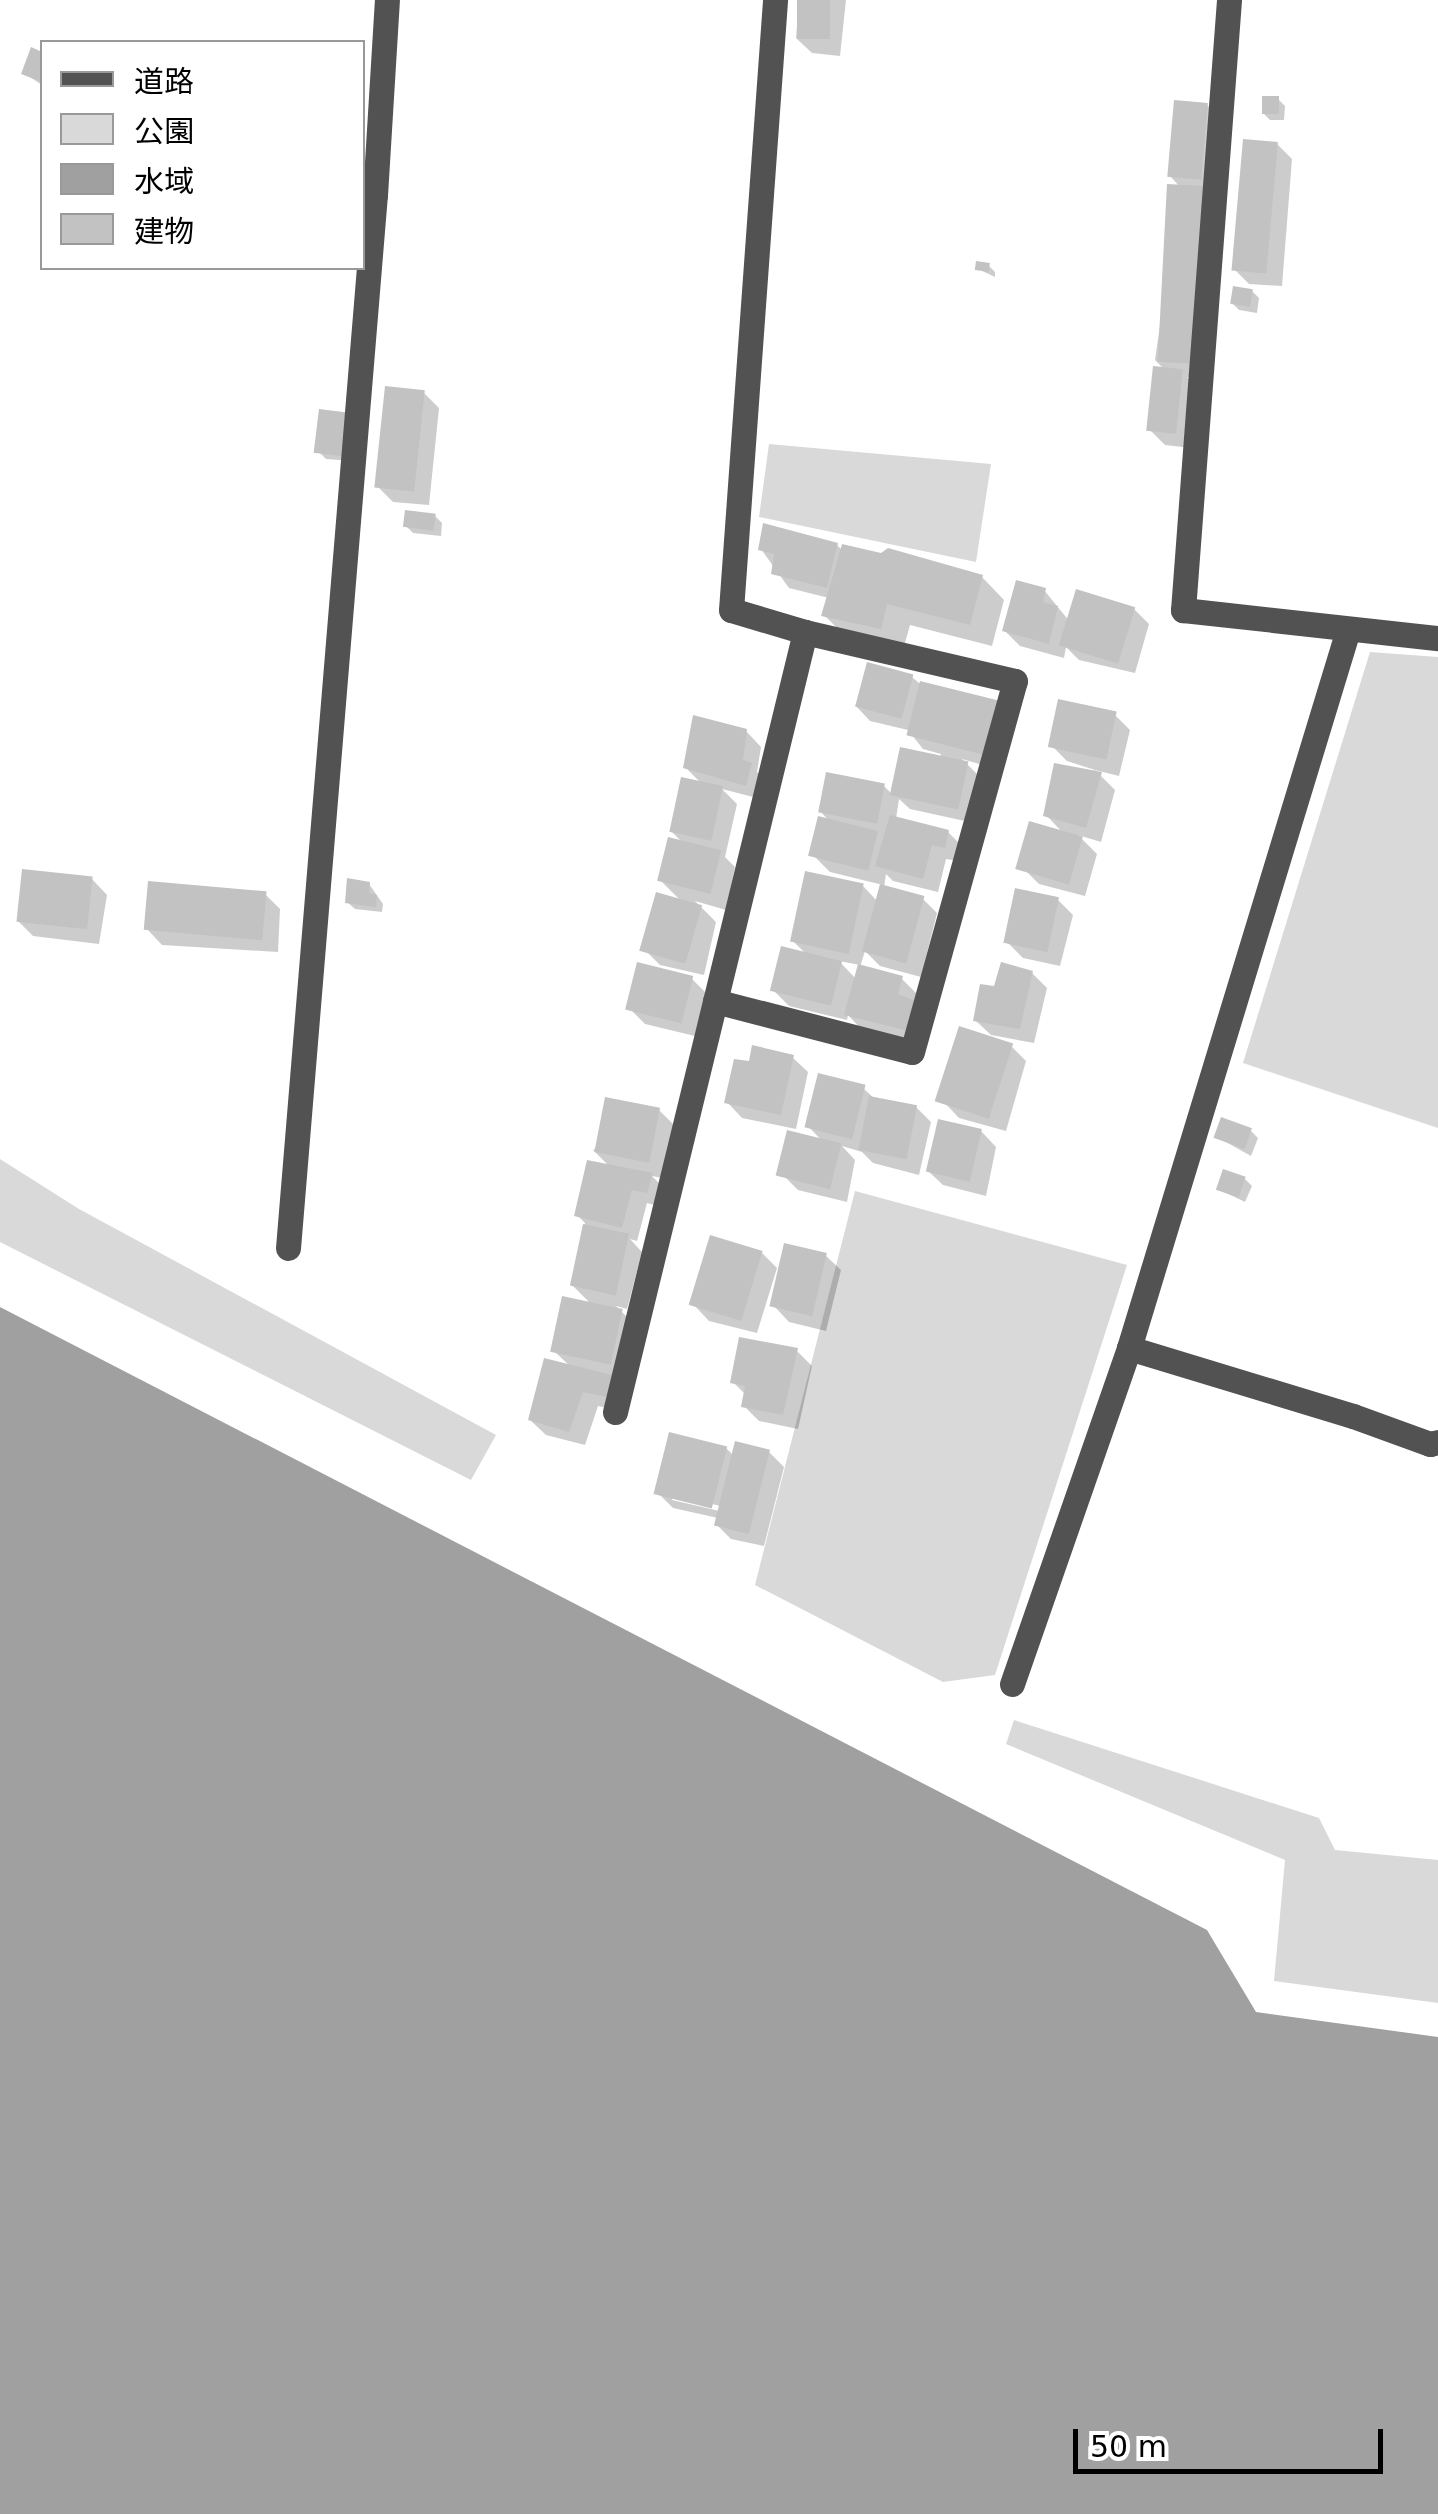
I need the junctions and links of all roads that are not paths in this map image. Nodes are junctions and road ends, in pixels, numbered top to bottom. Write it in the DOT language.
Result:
graph roads {
  1 [pos="387,0"];
  2 [pos="775,0"];
  3 [pos="1230,0"];
  4 [pos="1348,630"];
  5 [pos="805,632"];
  6 [pos="1438,638"];
  7 [pos="715,1001"];
  8 [pos="288,1248"];
  9 [pos="1129,1348"];
  10 [pos="615,1412"];
  11 [pos="1438,1442"];
  12 [pos="1012,1684"];
  1 -- 8 [label="street"];
  2 -- 5 [label="street"];
  3 -- 4 [label="street"];
  4 -- 6 [label="street"];
  4 -- 9 [label="street"];
  5 -- 7 [label="street"];
  5 -- 7 [label="street"];
  7 -- 10 [label="street"];
  9 -- 11 [label="street"];
  9 -- 12 [label="street"];
}
